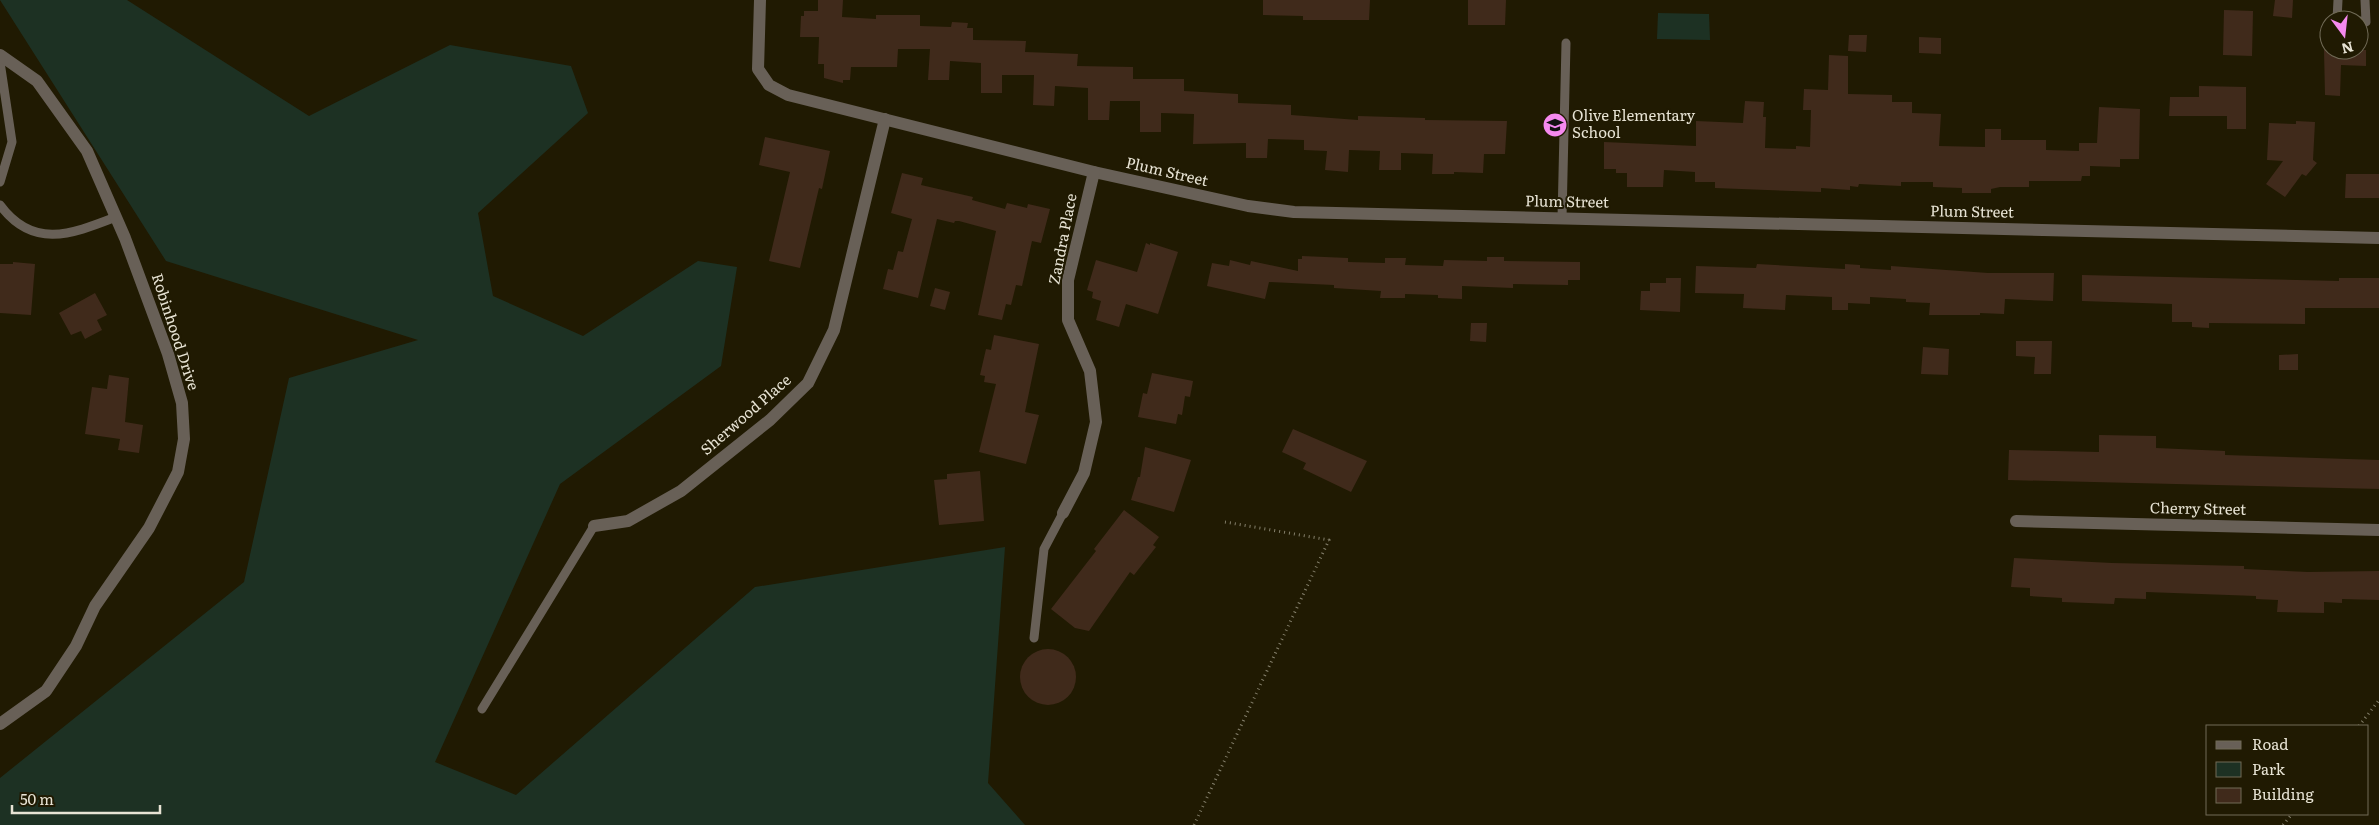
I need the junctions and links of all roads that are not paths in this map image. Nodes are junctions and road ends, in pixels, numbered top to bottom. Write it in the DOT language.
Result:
graph roads {
  1 [pos="760,0"];
  2 [pos="1566,43"];
  3 [pos="0,56"];
  4 [pos="0,62"];
  5 [pos="885,119"];
  6 [pos="1094,172"];
  7 [pos="0,182"];
  8 [pos="0,205"];
  9 [pos="116,217"];
  10 [pos="1562,218"];
  11 [pos="2379,238"];
  12 [pos="1063,513"];
  13 [pos="2016,521"];
  14 [pos="594,526"];
  15 [pos="2379,530"];
  16 [pos="1034,638"];
  17 [pos="482,709"];
  18 [pos="0,724"];
  1 -- 5 [label="street, Plum Street"];
  2 -- 10 [label="lane"];
  3 -- 9 [label="street, Robinhood Drive"];
  4 -- 7 [label="lane"];
  5 -- 6 [label="street, Plum Street"];
  5 -- 14 [label="street, Sherwood Place"];
  6 -- 10 [label="street, Plum Street"];
  6 -- 12 [label="street, Zandra Place"];
  8 -- 9 [label="lane"];
  9 -- 18 [label="street, Robinhood Drive"];
  10 -- 11 [label="street, Plum Street"];
  12 -- 16 [label="lane"];
  13 -- 15 [label="street, Cherry Street"];
  14 -- 17 [label="lane"];
}
